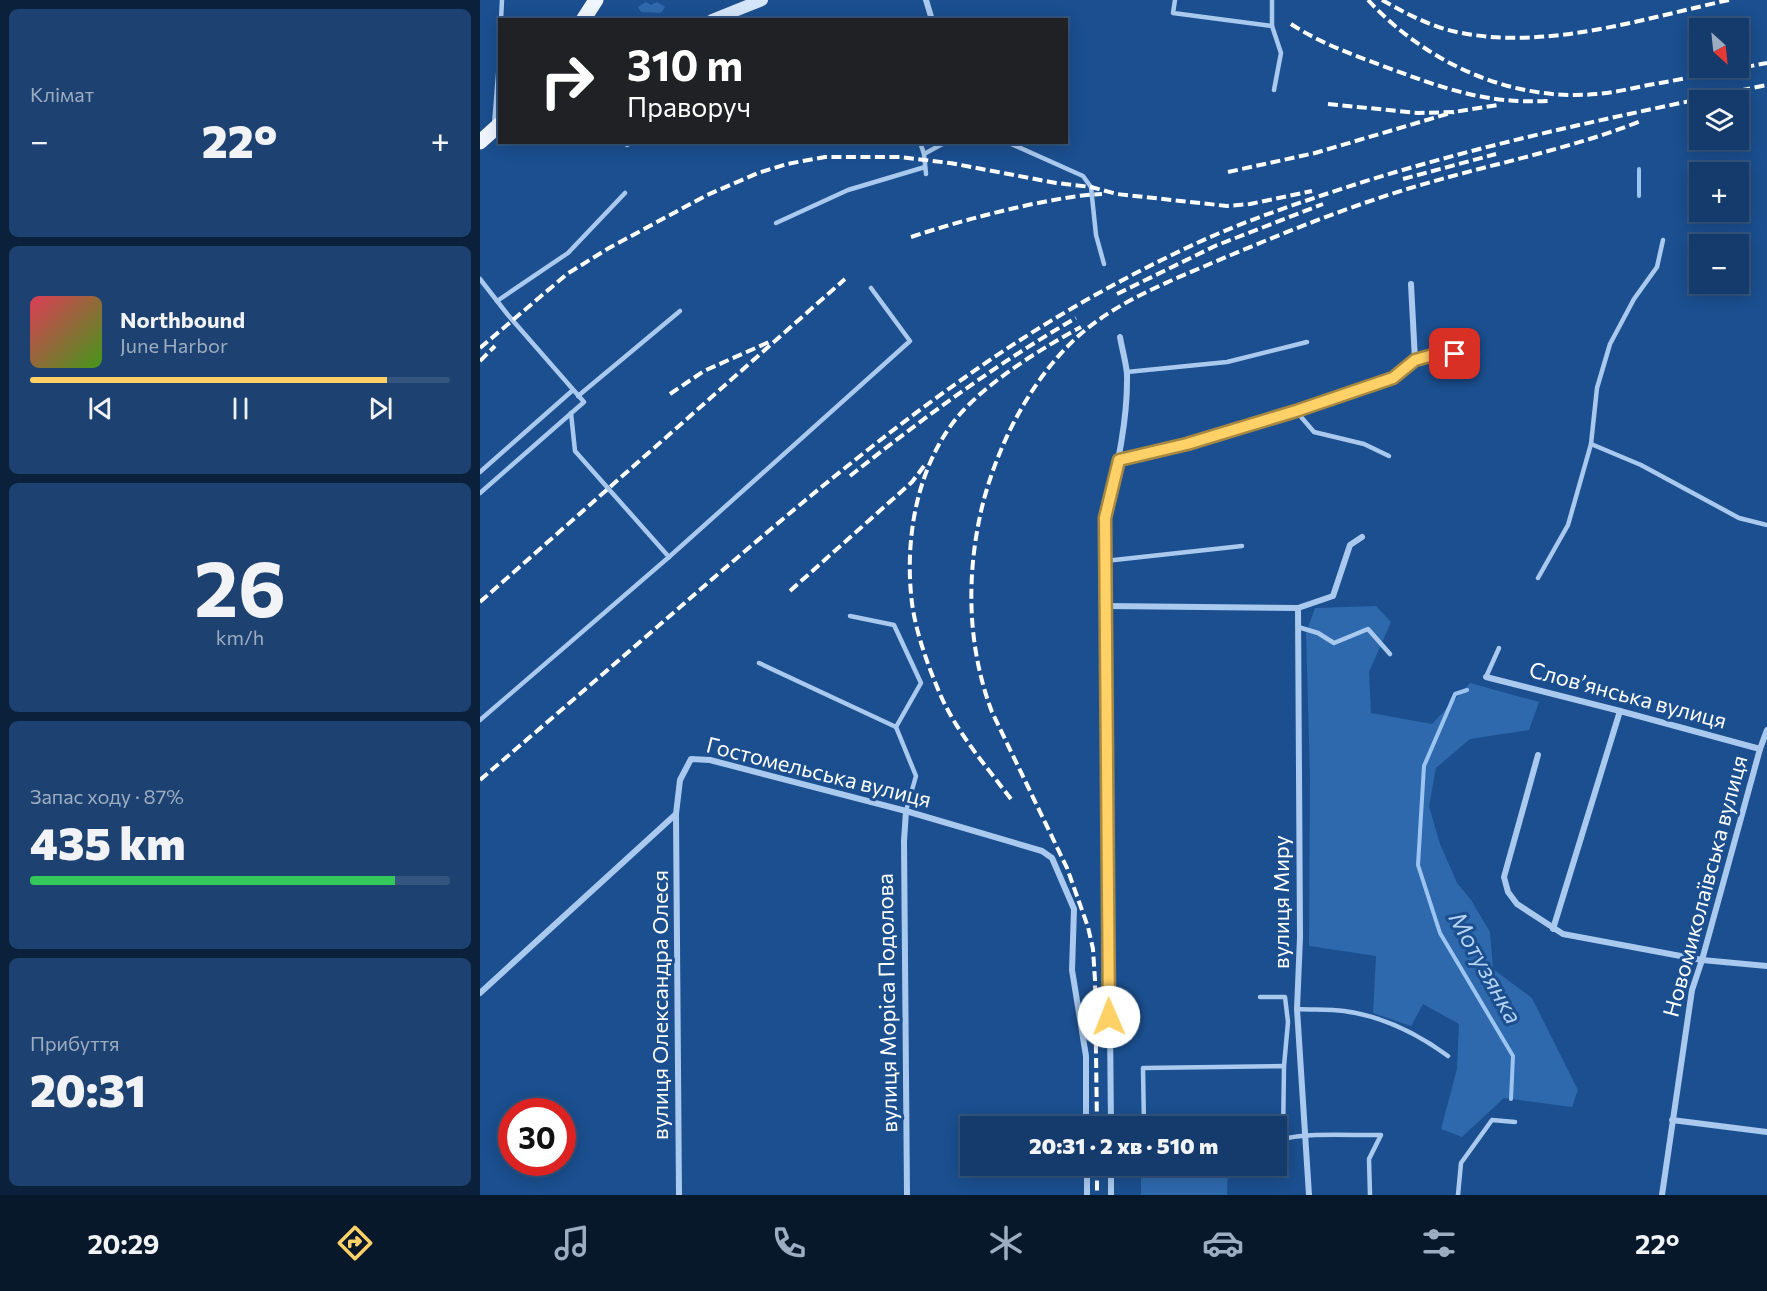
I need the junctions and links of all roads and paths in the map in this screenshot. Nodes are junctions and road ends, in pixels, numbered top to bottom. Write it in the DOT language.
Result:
graph roads {
  1 [pos="502,0"];
  2 [pos="596,0"];
  3 [pos="762,0"];
  4 [pos="926,0"];
  5 [pos="1175,0"];
  6 [pos="1272,0"];
  7 [pos="501,18"];
  8 [pos="584,18"];
  9 [pos="717,18"];
  10 [pos="931,18"];
  11 [pos="1272,26"];
  12 [pos="1274,90"];
  13 [pos="498,101"];
  14 [pos="497,127"];
  15 [pos="480,142"];
  16 [pos="921,144"];
  17 [pos="942,144"];
  18 [pos="1011,144"];
  19 [pos="924,154"];
  20 [pos="925,167"];
  21 [pos="926,174"];
  22 [pos="625,193"];
  23 [pos="776,224"];
  24 [pos="1664,240"];
  25 [pos="1104,264"];
  26 [pos="480,279"];
  27 [pos="1411,284"];
  28 [pos="871,288"];
  29 [pos="498,301"];
  30 [pos="680,311"];
  31 [pos="1120,337"];
  32 [pos="1307,342"];
  33 [pos="1478,354"];
  34 [pos="1415,360"];
  35 [pos="1127,372"];
  36 [pos="573,390"];
  37 [pos="578,396"];
  38 [pos="1296,411"];
  39 [pos="571,413"];
  40 [pos="1591,444"];
  41 [pos="1389,456"];
  42 [pos="1119,460"];
  43 [pos="480,472"];
  44 [pos="480,493"];
  45 [pos="1767,525"];
  46 [pos="1362,537"];
  47 [pos="1242,546"];
  48 [pos="669,557"];
  49 [pos="1105,561"];
  50 [pos="1538,578"];
  51 [pos="1106,606"];
  52 [pos="1298,608"];
  53 [pos="850,616"];
  54 [pos="1298,627"];
  55 [pos="1499,648"];
  56 [pos="1390,654"];
  57 [pos="759,663"];
  58 [pos="1486,677"];
  59 [pos="1620,711"];
  60 [pos="480,720"];
  61 [pos="896,727"];
  62 [pos="1767,730"];
  63 [pos="1760,749"];
  64 [pos="1538,754"];
  65 [pos="906,811"];
  66 [pos="676,814"];
  67 [pos="1553,928"];
  68 [pos="1702,960"];
  69 [pos="1767,966"];
  70 [pos="480,993"];
  71 [pos="1260,997"];
  72 [pos="1297,1009"];
  73 [pos="1448,1056"];
  74 [pos="1284,1066"];
  75 [pos="1086,1116"];
  76 [pos="1111,1116"];
  77 [pos="1144,1116"];
  78 [pos="1283,1116"];
  79 [pos="1672,1120"];
  80 [pos="1515,1122"];
  81 [pos="1767,1132"];
  82 [pos="1306,1136"];
  83 [pos="1287,1138"];
  84 [pos="1087,1176"];
  85 [pos="1111,1176"];
  86 [pos="679,1195"];
  87 [pos="907,1195"];
  88 [pos="1087,1195"];
  89 [pos="1112,1195"];
  90 [pos="1309,1195"];
  91 [pos="1370,1195"];
  92 [pos="1458,1195"];
  93 [pos="1662,1195"];
  1 -- 7 [label="lane"];
  2 -- 8 [label="main road"];
  3 -- 9 [label="main road"];
  4 -- 10 [label="street"];
  5 -- 11 [label="lane"];
  6 -- 11 [label="lane"];
  11 -- 12 [label="lane"];
  13 -- 14 [label="lane"];
  14 -- 15 [label="main road"];
  16 -- 19 [label="lane"];
  17 -- 19 [label="lane"];
  18 -- 25 [label="lane"];
  19 -- 20 [label="lane"];
  20 -- 21 [label="lane"];
  20 -- 23 [label="lane"];
  22 -- 29 [label="lane"];
  24 -- 40 [label="lane"];
  26 -- 29 [label="lane"];
  27 -- 34 [label="street"];
  28 -- 48 [label="lane"];
  29 -- 36 [label="lane"];
  30 -- 37 [label="lane"];
  31 -- 35 [label="street"];
  32 -- 35 [label="lane"];
  33 -- 34 [label="lane"];
  34 -- 38 [label="street"];
  35 -- 42 [label="street"];
  36 -- 37 [label="lane"];
  36 -- 43 [label="lane"];
  37 -- 39 [label="lane"];
  38 -- 41 [label="lane"];
  38 -- 42 [label="street"];
  39 -- 44 [label="lane"];
  39 -- 48 [label="lane"];
  40 -- 45 [label="lane"];
  40 -- 50 [label="lane"];
  42 -- 49 [label="street"];
  46 -- 52 [label="street"];
  47 -- 49 [label="lane"];
  48 -- 60 [label="lane"];
  49 -- 51 [label="street"];
  51 -- 52 [label="street"];
  51 -- 76 [label="street"];
  52 -- 54 [label="street, вулиця Миру"];
  53 -- 61 [label="lane"];
  54 -- 56 [label="lane"];
  54 -- 72 [label="street, вулиця Миру"];
  55 -- 58 [label="lane"];
  57 -- 61 [label="lane"];
  58 -- 59 [label="street, Словʼянська вулиця"];
  59 -- 63 [label="street, Словʼянська вулиця"];
  59 -- 67 [label="street"];
  61 -- 65 [label="lane"];
  62 -- 63 [label="street, Новомиколаївська вулиця"];
  63 -- 68 [label="street, Новомиколаївська вулиця"];
  64 -- 67 [label="street"];
  65 -- 66 [label="street, Гостомельська вулиця"];
  65 -- 75 [label="street, Гостомельська вулиця"];
  65 -- 87 [label="street, вулиця Моріса Подолова"];
  66 -- 70 [label="street"];
  66 -- 86 [label="street, вулиця Олександра Олеся"];
  67 -- 68 [label="street"];
  68 -- 69 [label="street"];
  68 -- 79 [label="street, Новомиколаївська вулиця"];
  71 -- 74 [label="lane"];
  72 -- 73 [label="lane"];
  72 -- 82 [label="street, вулиця Миру"];
  74 -- 77 [label="lane"];
  74 -- 78 [label="lane"];
  79 -- 81 [label="street"];
  79 -- 93 [label="street, Новомиколаївська вулиця"];
  80 -- 92 [label="lane"];
  82 -- 83 [label="lane"];
  82 -- 90 [label="street, вулиця Миру"];
  82 -- 91 [label="lane"];
  84 -- 88 [label="street"];
  85 -- 89 [label="street"];
}
